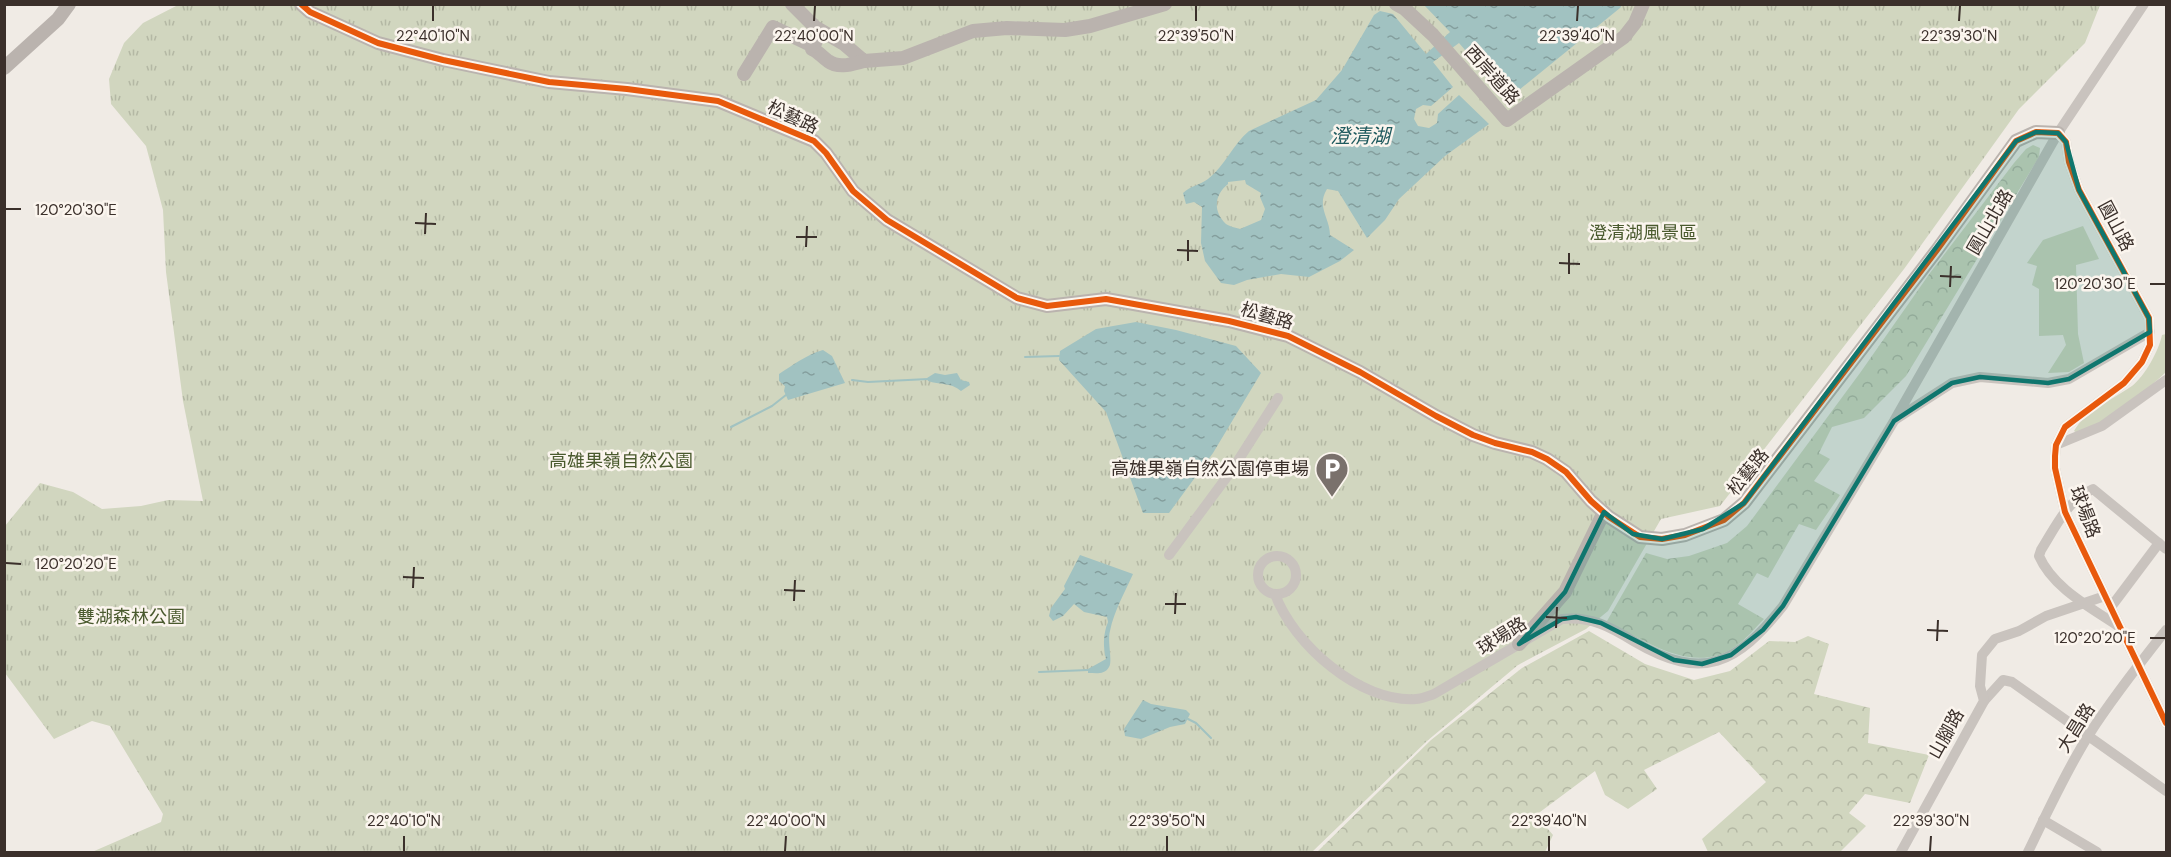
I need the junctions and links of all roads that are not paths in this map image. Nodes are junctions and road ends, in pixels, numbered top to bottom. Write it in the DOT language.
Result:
graph roads {
  1 [pos="69,4"];
  2 [pos="301,4"];
  3 [pos="792,4"];
  4 [pos="1165,4"];
  5 [pos="1396,4"];
  6 [pos="1643,4"];
  7 [pos="2144,4"];
  8 [pos="822,32"];
  9 [pos="813,46"];
  10 [pos="864,61"];
  11 [pos="4,68"];
  12 [pos="744,74"];
  13 [pos="2058,133"];
  14 [pos="2150,332"];
  15 [pos="2166,380"];
  16 [pos="1278,398"];
  17 [pos="1894,421"];
  18 [pos="2056,446"];
  19 [pos="1577,484"];
  20 [pos="1604,512"];
  21 [pos="2065,512"];
  22 [pos="1624,528"];
  23 [pos="2163,546"];
  24 [pos="1169,555"];
  25 [pos="1275,594"];
  26 [pos="2105,596"];
  27 [pos="2085,604"];
  28 [pos="2110,607"];
  29 [pos="2120,627"];
  30 [pos="2166,630"];
  31 [pos="1519,645"];
  32 [pos="2138,666"];
  33 [pos="1984,701"];
  34 [pos="2166,723"];
  35 [pos="2089,734"];
  36 [pos="2166,791"];
  37 [pos="2043,820"];
  38 [pos="1901,852"];
  39 [pos="2028,852"];
  40 [pos="2097,852"];
  1 -- 11 [label="street"];
  2 -- 19 [label="street, 松藝路"];
  3 -- 8 [label="street"];
  4 -- 10 [label="street"];
  5 -- 6 [label="street, 西岸道路"];
  7 -- 13 [label="street"];
  8 -- 9 [label="street"];
  8 -- 10 [label="street"];
  9 -- 10 [label="street"];
  9 -- 12 [label="street"];
  13 -- 14 [label="street, 圓山路"];
  13 -- 17 [label="street, 圓山北路"];
  13 -- 22 [label="street, 松藝路"];
  14 -- 17 [label="street, 球場路"];
  14 -- 18 [label="street"];
  15 -- 18 [label="street"];
  16 -- 24 [label="street"];
  17 -- 31 [label="street, 球場路"];
  18 -- 21 [label="street, 球場路"];
  19 -- 20 [label="street, 松藝路"];
  19 -- 22 [label="street"];
  20 -- 22 [label="street, 松藝路"];
  20 -- 31 [label="street"];
  21 -- 23 [label="street"];
  21 -- 26 [label="street, 球場路"];
  21 -- 27 [label="street"];
  23 -- 28 [label="street"];
  25 -- 31 [label="street, 球場路"];
  26 -- 27 [label="street, 山腳路"];
  26 -- 28 [label="street, 球場路"];
  27 -- 29 [label="street"];
  27 -- 33 [label="street, 山腳路"];
  28 -- 29 [label="street, 球場路"];
  29 -- 32 [label="street, 球場路"];
  30 -- 32 [label="street, 大昌路"];
  32 -- 34 [label="street, 球場路"];
  32 -- 35 [label="street, 大昌路"];
  33 -- 35 [label="street"];
  33 -- 38 [label="street, 山腳路"];
  35 -- 36 [label="street"];
  35 -- 37 [label="street, 大昌路"];
  37 -- 39 [label="street, 大昌路"];
  37 -- 40 [label="street"];
}
